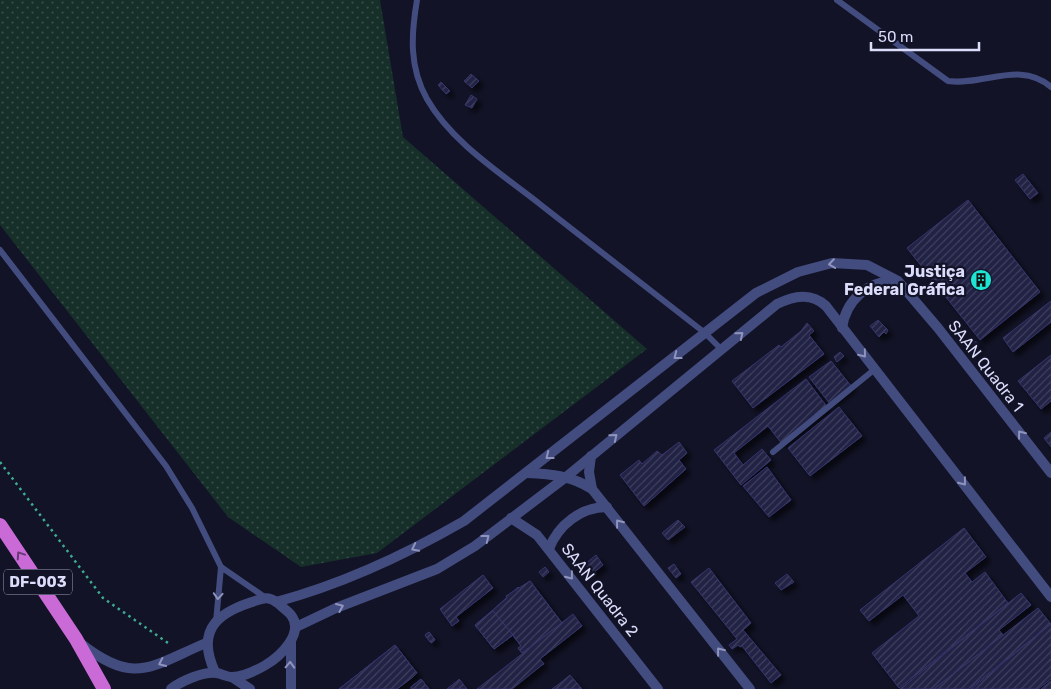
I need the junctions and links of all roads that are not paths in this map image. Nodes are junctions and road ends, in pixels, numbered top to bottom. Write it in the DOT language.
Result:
graph roads {
  1 [pos="417,0"];
  2 [pos="837,0"];
  3 [pos="1051,87"];
  4 [pos="0,250"];
  5 [pos="898,280"];
  6 [pos="842,328"];
  7 [pos="706,333"];
  8 [pos="722,350"];
  9 [pos="875,369"];
  10 [pos="773,452"];
  11 [pos="591,456"];
  12 [pos="527,473"];
  13 [pos="1051,473"];
  14 [pos="566,477"];
  15 [pos="592,489"];
  16 [pos="607,507"];
  17 [pos="511,518"];
  18 [pos="0,525"];
  19 [pos="549,549"];
  20 [pos="221,567"];
  21 [pos="1051,597"];
  22 [pos="266,598"];
  23 [pos="276,602"];
  24 [pos="216,622"];
  25 [pos="296,627"];
  26 [pos="76,639"];
  27 [pos="291,642"];
  28 [pos="206,644"];
  29 [pos="215,672"];
  30 [pos="232,677"];
  31 [pos="104,689"];
  32 [pos="171,689"];
  33 [pos="250,689"];
  34 [pos="291,689"];
  35 [pos="658,689"];
  36 [pos="750,689"];
  1 -- 7 [label="lane"];
  2 -- 3 [label="lane"];
  4 -- 20 [label="lane"];
  5 -- 6 [label="street"];
  5 -- 7 [label="street, SAAN Quadra 1, one-way"];
  13 -- 5 [label="street, SAAN Quadra 1, one-way"];
  8 -- 6 [label="street, one-way"];
  6 -- 9 [label="street, one-way"];
  7 -- 8 [label="lane"];
  7 -- 12 [label="street, SAAN Quadra 1, one-way"];
  11 -- 8 [label="street, one-way"];
  9 -- 10 [label="lane"];
  9 -- 21 [label="street, one-way"];
  11 -- 14 [label="street"];
  11 -- 15 [label="street"];
  12 -- 14 [label="street"];
  12 -- 23 [label="street, SAAN Quadra 1, one-way"];
  14 -- 15 [label="street"];
  14 -- 17 [label="street"];
  15 -- 16 [label="street"];
  16 -- 19 [label="street"];
  36 -- 16 [label="street, one-way"];
  17 -- 19 [label="street, SAAN Quadra 2"];
  25 -- 17 [label="street, one-way"];
  26 -- 18 [label="highway, DF-003, one-way"];
  19 -- 35 [label="street, SAAN Quadra 2, one-way"];
  20 -- 22 [label="lane"];
  20 -- 24 [label="lane, one-way"];
  22 -- 23 [label="street"];
  22 -- 24 [label="street"];
  23 -- 25 [label="street"];
  24 -- 28 [label="street"];
  25 -- 27 [label="street"];
  28 -- 26 [label="street, one-way"];
  26 -- 31 [label="highway, DF-003"];
  27 -- 30 [label="street"];
  34 -- 27 [label="street, one-way"];
  28 -- 29 [label="street"];
  29 -- 30 [label="street"];
  29 -- 32 [label="street"];
  30 -- 33 [label="street"];
}
